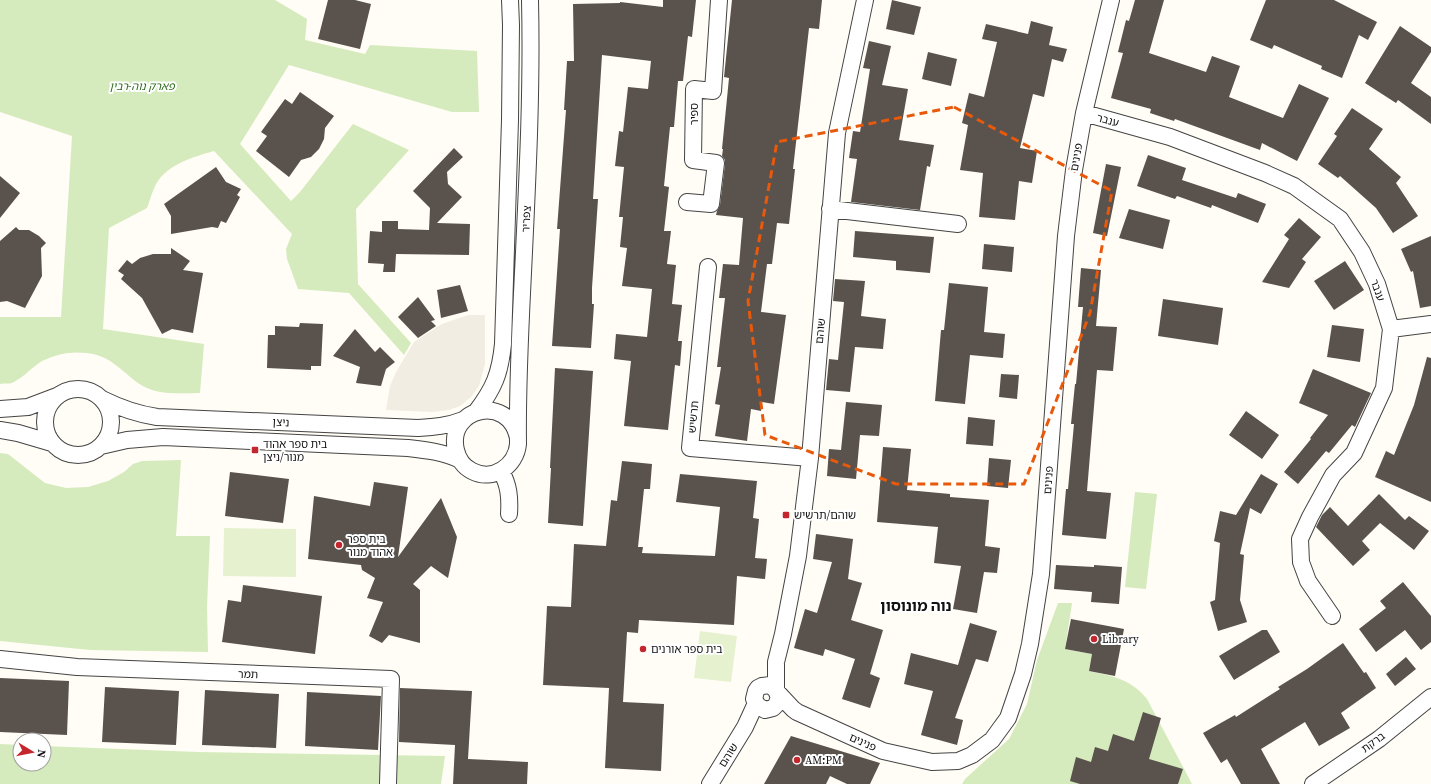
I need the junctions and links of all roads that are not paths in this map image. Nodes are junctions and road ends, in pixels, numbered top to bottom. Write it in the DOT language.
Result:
graph roads {
  1 [pos="510,0"];
  2 [pos="530,0"];
  3 [pos="719,0"];
  4 [pos="865,0"];
  5 [pos="1111,0"];
  6 [pos="1084,113"];
  7 [pos="687,202"];
  8 [pos="830,209"];
  9 [pos="958,224"];
  10 [pos="708,267"];
  11 [pos="1431,324"];
  12 [pos="1391,329"];
  13 [pos="57,396"];
  14 [pos="102,399"];
  15 [pos="0,409"];
  16 [pos="470,416"];
  17 [pos="0,430"];
  18 [pos="518,438"];
  19 [pos="52,443"];
  20 [pos="102,446"];
  21 [pos="810,458"];
  22 [pos="460,460"];
  23 [pos="500,471"];
  24 [pos="509,514"];
  25 [pos="1332,616"];
  26 [pos="0,659"];
  27 [pos="769,698"];
  28 [pos="1431,698"];
  29 [pos="388,784"];
  30 [pos="710,784"];
  31 [pos="1313,784"];
  1 -- 16 [label="street, צפריר"];
  2 -- 18 [label="street, צפריר"];
  3 -- 7 [label="street, ספיר"];
  4 -- 8 [label="street, שוהם"];
  5 -- 6 [label="street, פנינים"];
  6 -- 12 [label="street, ענבר"];
  6 -- 27 [label="street, פנינים"];
  8 -- 9 [label="street"];
  8 -- 21 [label="street, שוהם"];
  10 -- 21 [label="street, תרשיש"];
  11 -- 12 [label="street"];
  12 -- 25 [label="street, ענבר"];
  13 -- 14 [label="street"];
  13 -- 15 [label="street"];
  13 -- 19 [label="street"];
  14 -- 16 [label="street, ניצן"];
  14 -- 20 [label="street"];
  16 -- 18 [label="street"];
  16 -- 22 [label="street"];
  17 -- 19 [label="street"];
  18 -- 23 [label="street"];
  19 -- 20 [label="street"];
  20 -- 22 [label="street, ניצן"];
  21 -- 27 [label="street, שוהם"];
  22 -- 23 [label="street"];
  23 -- 24 [label="street"];
  26 -- 29 [label="street, תמר"];
  27 -- 30 [label="street, שוהם"];
  28 -- 31 [label="street, ברקת"];
}
